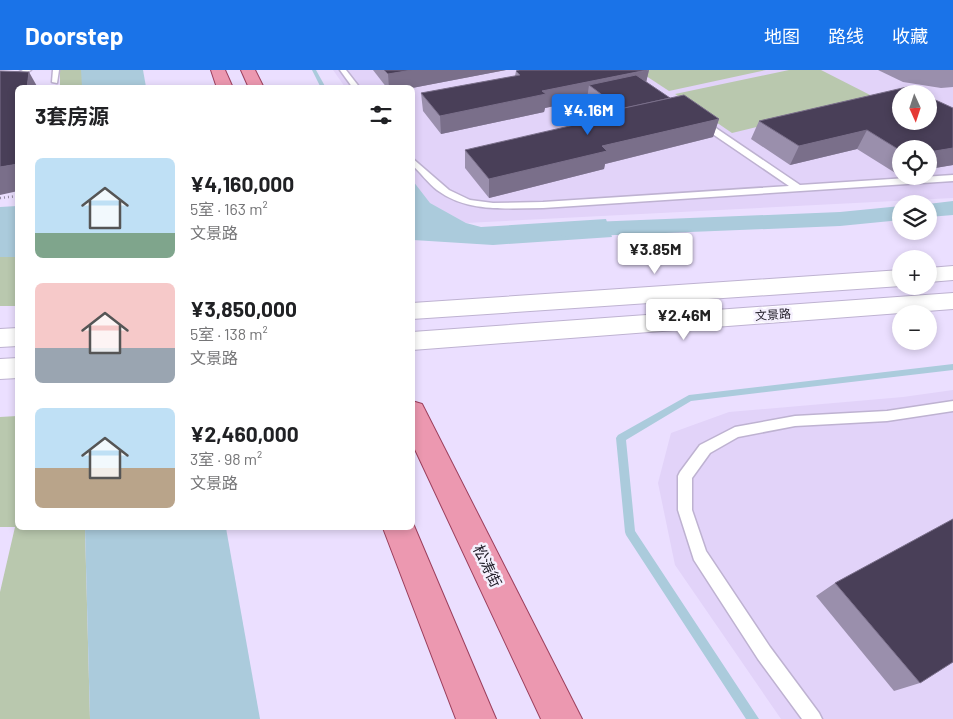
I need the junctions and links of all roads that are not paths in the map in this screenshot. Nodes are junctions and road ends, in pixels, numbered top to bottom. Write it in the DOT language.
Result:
graph roads {
  1 [pos="28,70"];
  2 [pos="56,70"];
  3 [pos="218,70"];
  4 [pos="248,70"];
  5 [pos="343,70"];
  6 [pos="55,82"];
  7 [pos="224,85"];
  8 [pos="256,85"];
  9 [pos="355,85"];
  10 [pos="0,86"];
  11 [pos="691,115"];
  12 [pos="415,163"];
  13 [pos="953,178"];
  14 [pos="798,188"];
  15 [pos="953,273"];
  16 [pos="937,274"];
  17 [pos="892,279"];
  18 [pos="953,302"];
  19 [pos="415,311"];
  20 [pos="15,337"];
  21 [pos="0,338"];
  22 [pos="415,340"];
  23 [pos="15,368"];
  24 [pos="0,369"];
  25 [pos="953,406"];
  26 [pos="415,418"];
  27 [pos="401,530"];
  28 [pos="476,719"];
  29 [pos="562,719"];
  30 [pos="813,719"];
  1 -- 10 [label="lane"];
  2 -- 6 [label="lane"];
  3 -- 7 [label="main road"];
  4 -- 8 [label="main road"];
  5 -- 9 [label="lane"];
  11 -- 14 [label="lane"];
  12 -- 14 [label="lane"];
  13 -- 14 [label="lane"];
  15 -- 16 [label="main road"];
  17 -- 19 [label="main road"];
  18 -- 22 [label="main road, 文景路"];
  20 -- 21 [label="main road"];
  23 -- 24 [label="main road"];
  25 -- 30 [label="lane"];
  26 -- 29 [label="main road, 松涛街"];
  27 -- 28 [label="main road"];
}
